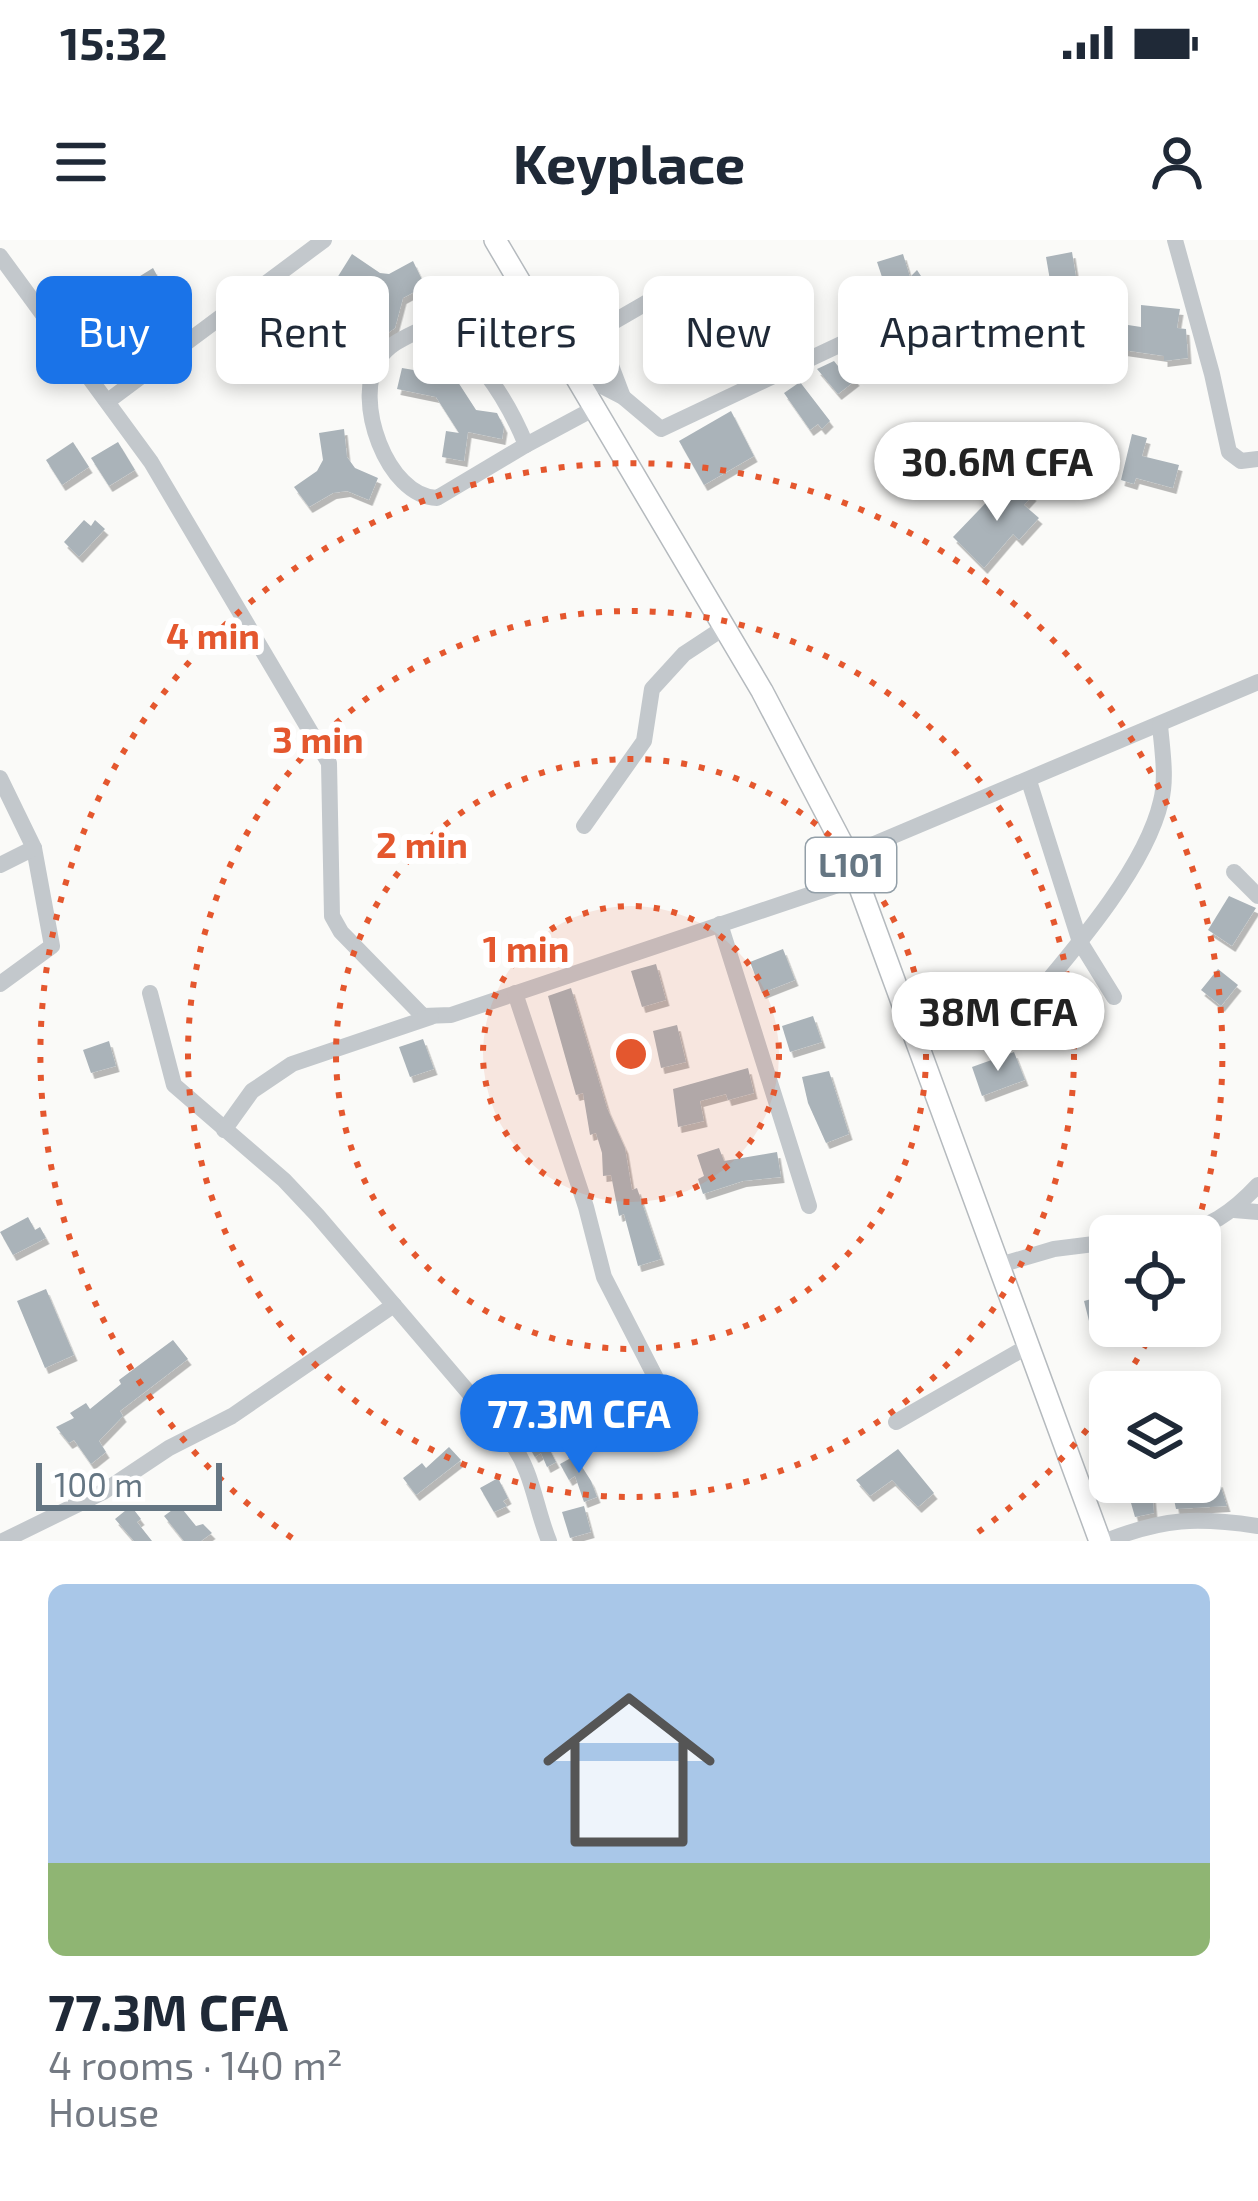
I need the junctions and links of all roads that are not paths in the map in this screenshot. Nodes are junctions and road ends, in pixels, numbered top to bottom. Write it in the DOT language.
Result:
graph roads {
  1 [pos="324,240"];
  2 [pos="495,240"];
  3 [pos="1175,240"];
  4 [pos="0,256"];
  5 [pos="515,276"];
  6 [pos="643,305"];
  7 [pos="413,334"];
  8 [pos="838,346"];
  9 [pos="492,384"];
  10 [pos="580,384"];
  11 [pos="597,384"];
  12 [pos="623,398"];
  13 [pos="108,401"];
  14 [pos="595,409"];
  15 [pos="526,445"];
  16 [pos="1258,459"];
  17 [pos="725,627"];
  18 [pos="1258,682"];
  19 [pos="1160,725"];
  20 [pos="0,778"];
  21 [pos="1029,781"];
  22 [pos="584,826"];
  23 [pos="34,848"];
  24 [pos="848,854"];
  25 [pos="0,865"];
  26 [pos="1234,872"];
  27 [pos="856,879"];
  28 [pos="1258,896"];
  29 [pos="720,924"];
  30 [pos="1080,942"];
  31 [pos="0,984"];
  32 [pos="150,992"];
  33 [pos="515,993"];
  34 [pos="1114,997"];
  35 [pos="1020,1014"];
  36 [pos="430,1017"];
  37 [pos="224,1130"];
  38 [pos="1258,1185"];
  39 [pos="809,1206"];
  40 [pos="1234,1210"];
  41 [pos="1258,1212"];
  42 [pos="1221,1217"];
  43 [pos="1089,1245"];
  44 [pos="1000,1265"];
  45 [pos="394,1305"];
  46 [pos="1030,1345"];
  47 [pos="660,1386"];
  48 [pos="896,1422"];
  49 [pos="1258,1526"];
  50 [pos="3,1541"];
  51 [pos="550,1541"];
  52 [pos="1103,1541"];
  1 -- 13 [label="street"];
  2 -- 5 [label="main road, L101"];
  3 -- 16 [label="street"];
  4 -- 13 [label="street"];
  6 -- 12 [label="street"];
  7 -- 15 [label="street"];
  8 -- 12 [label="street"];
  9 -- 15 [label="street"];
  10 -- 14 [label="main road, L101"];
  11 -- 12 [label="street"];
  13 -- 36 [label="street"];
  14 -- 15 [label="street"];
  14 -- 17 [label="main road, L101"];
  17 -- 22 [label="street"];
  17 -- 24 [label="main road, L101"];
  18 -- 19 [label="street"];
  19 -- 21 [label="street"];
  19 -- 30 [label="street"];
  20 -- 23 [label="street"];
  21 -- 24 [label="street"];
  21 -- 30 [label="street"];
  23 -- 25 [label="street"];
  23 -- 31 [label="street"];
  24 -- 27 [label="main road, L101"];
  26 -- 28 [label="street"];
  27 -- 29 [label="street"];
  27 -- 44 [label="main road, L101"];
  29 -- 33 [label="street"];
  29 -- 39 [label="street"];
  30 -- 34 [label="street"];
  30 -- 35 [label="street"];
  32 -- 37 [label="street"];
  33 -- 36 [label="street"];
  33 -- 47 [label="street"];
  36 -- 37 [label="street"];
  37 -- 45 [label="street"];
  38 -- 40 [label="street"];
  40 -- 41 [label="street"];
  40 -- 42 [label="street"];
  43 -- 44 [label="street"];
  44 -- 46 [label="main road, L101"];
  45 -- 50 [label="street"];
  45 -- 51 [label="street"];
  46 -- 48 [label="street"];
  46 -- 52 [label="main road, L101"];
  49 -- 52 [label="street"];
}
